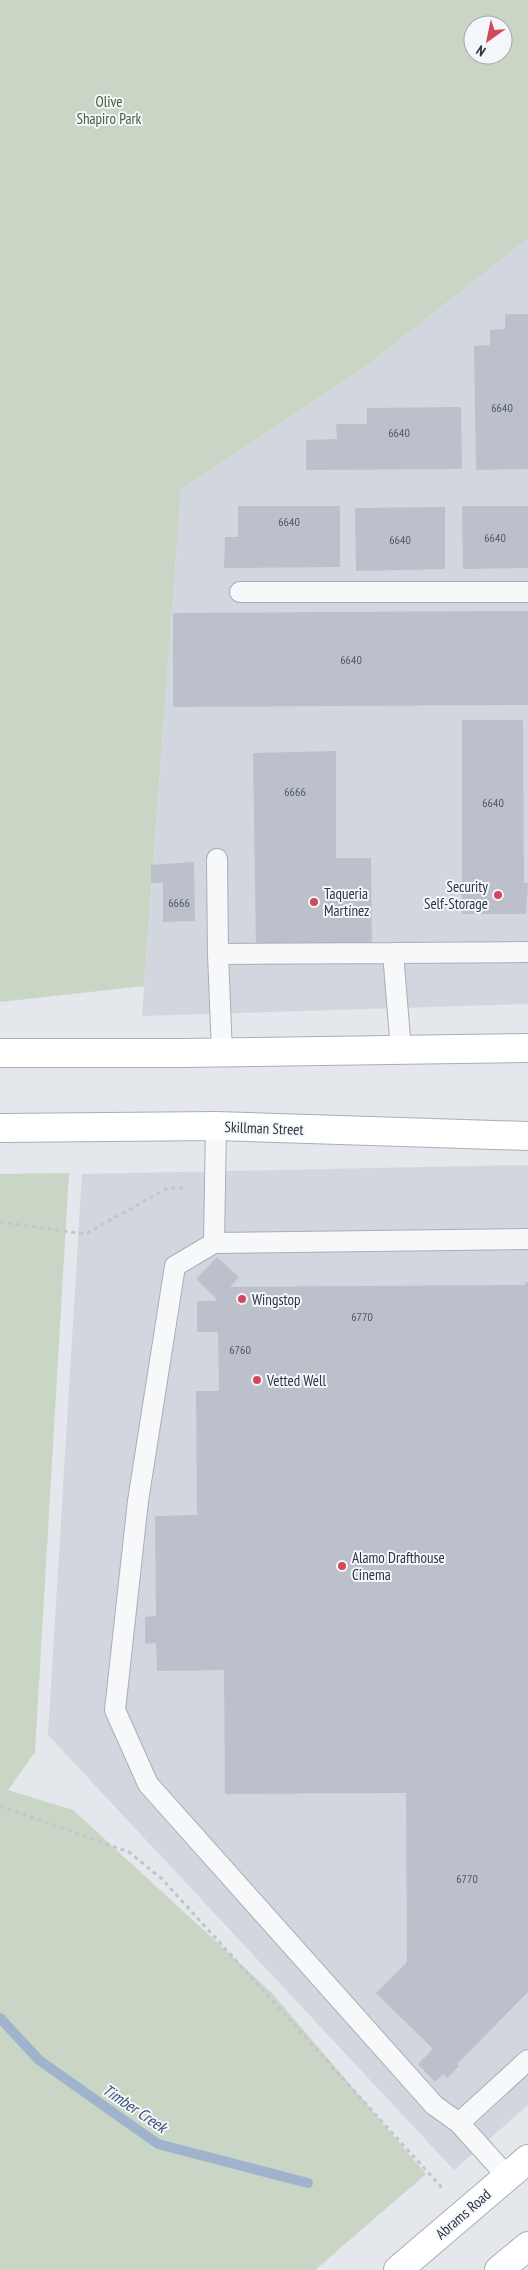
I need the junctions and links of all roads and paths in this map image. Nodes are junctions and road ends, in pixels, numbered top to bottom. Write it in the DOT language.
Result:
graph roads {
  1 [pos="240,592"];
  2 [pos="528,592"];
  3 [pos="217,859"];
  4 [pos="528,952"];
  5 [pos="393,953"];
  6 [pos="218,954"];
  7 [pos="528,1048"];
  8 [pos="401,1050"];
  9 [pos="0,1053"];
  10 [pos="222,1053"];
  11 [pos="216,1126"];
  12 [pos="0,1128"];
  13 [pos="528,1136"];
  14 [pos="215,1189"];
  15 [pos="0,1222"];
  16 [pos="528,1239"];
  17 [pos="214,1243"];
  18 [pos="0,1806"];
  19 [pos="528,2060"];
  20 [pos="459,2123"];
  21 [pos="528,2159"];
  22 [pos="507,2176"];
  23 [pos="465,2212"];
  24 [pos="528,2246"];
  25 [pos="398,2270"];
  26 [pos="500,2270"];
  1 -- 2 [label="lane"];
  3 -- 6 [label="lane"];
  4 -- 5 [label="lane"];
  5 -- 6 [label="lane"];
  5 -- 8 [label="lane"];
  6 -- 10 [label="lane"];
  7 -- 8 [label="main road"];
  8 -- 10 [label="main road"];
  9 -- 10 [label="main road"];
  11 -- 12 [label="main road, Skillman Street"];
  11 -- 13 [label="main road, Skillman Street"];
  11 -- 14 [label="lane"];
  14 -- 15 [label="path"];
  14 -- 17 [label="lane"];
  16 -- 17 [label="lane"];
  17 -- 20 [label="lane"];
  18 -- 23 [label="path"];
  19 -- 20 [label="lane"];
  20 -- 22 [label="lane"];
  21 -- 22 [label="main road, Abrams Road"];
  22 -- 23 [label="main road, Abrams Road"];
  23 -- 25 [label="main road, Abrams Road"];
  24 -- 26 [label="main road"];
}
